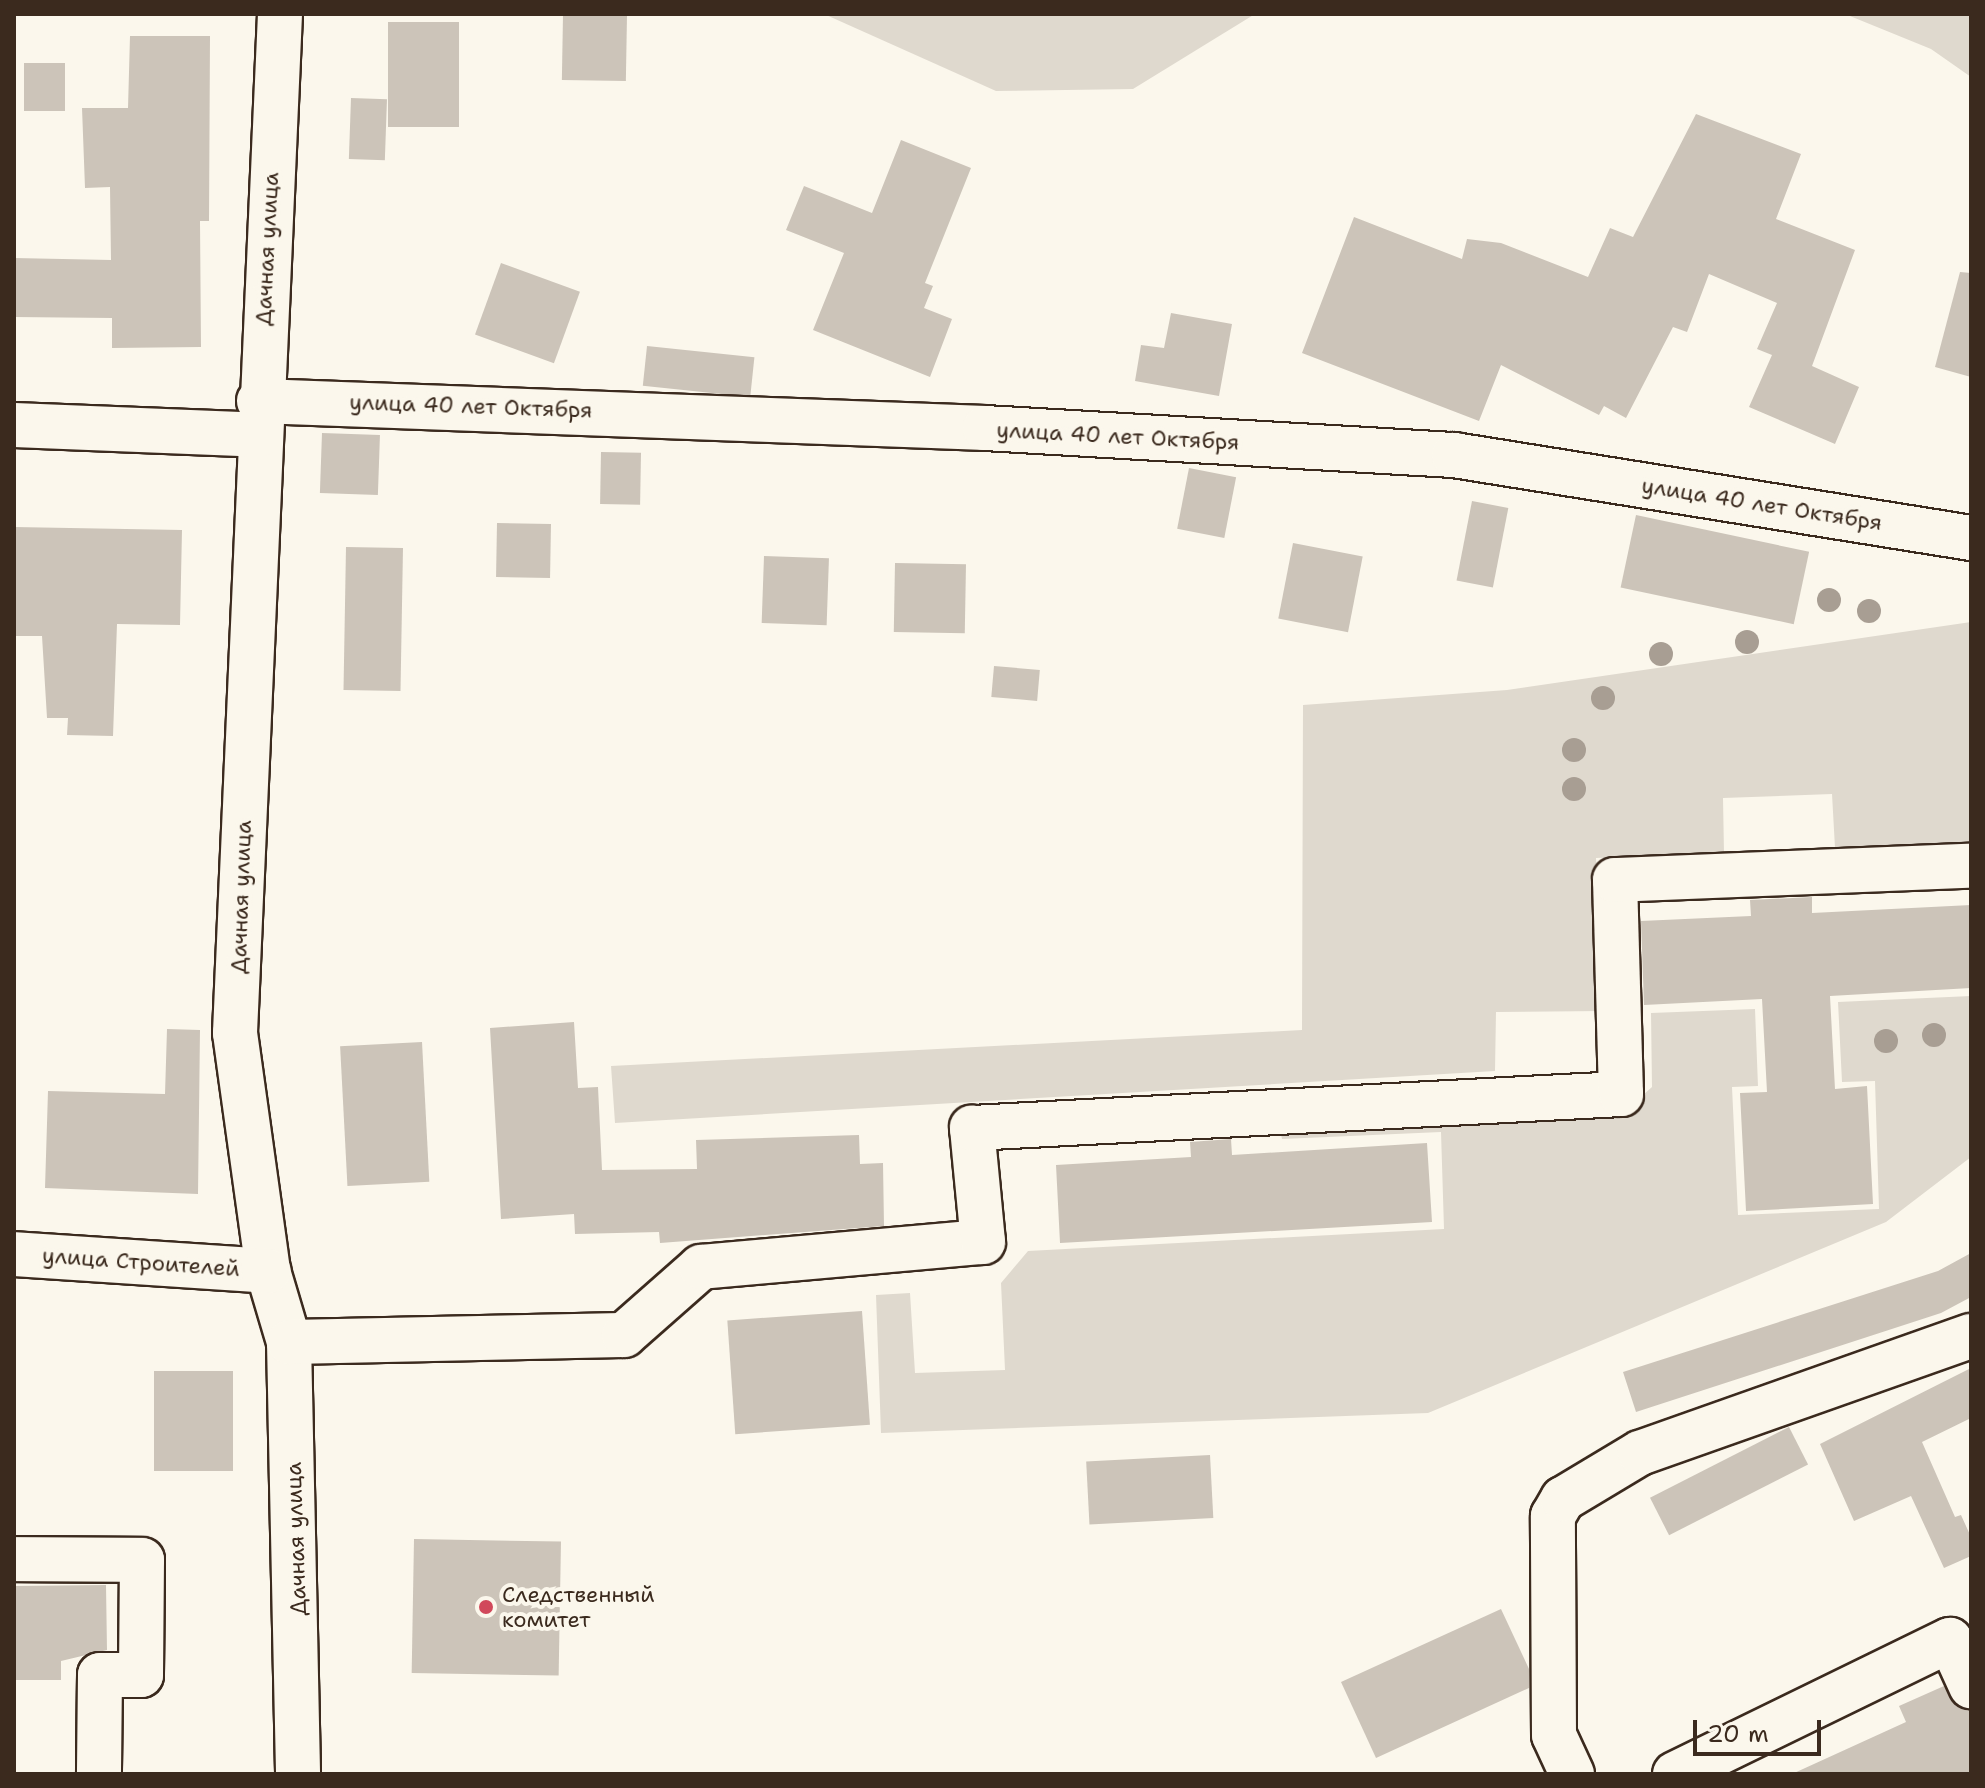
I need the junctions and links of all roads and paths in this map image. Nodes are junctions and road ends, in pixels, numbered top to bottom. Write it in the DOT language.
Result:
graph roads {
  1 [pos="280,14"];
  2 [pos="259,418"];
  3 [pos="14,425"];
  4 [pos="1971,538"];
  5 [pos="1971,866"];
  6 [pos="14,1254"];
  7 [pos="268,1271"];
  8 [pos="1971,1336"];
  9 [pos="289,1342"];
  10 [pos="14,1559"];
  11 [pos="1971,1686"];
  12 [pos="99,1774"];
  13 [pos="298,1774"];
  14 [pos="1572,1774"];
  15 [pos="1675,1774"];
  1 -- 2 [label="street, Дачная улица"];
  2 -- 3 [label="street, улица 40 лет Октября"];
  2 -- 4 [label="street, улица 40 лет Октября"];
  2 -- 7 [label="street, Дачная улица"];
  5 -- 9 [label="street"];
  6 -- 7 [label="street, улица Строителей"];
  7 -- 9 [label="street, Дачная улица"];
  8 -- 14 [label="street"];
  9 -- 13 [label="street, Дачная улица"];
  10 -- 12 [label="street"];
  11 -- 15 [label="street"];
}
